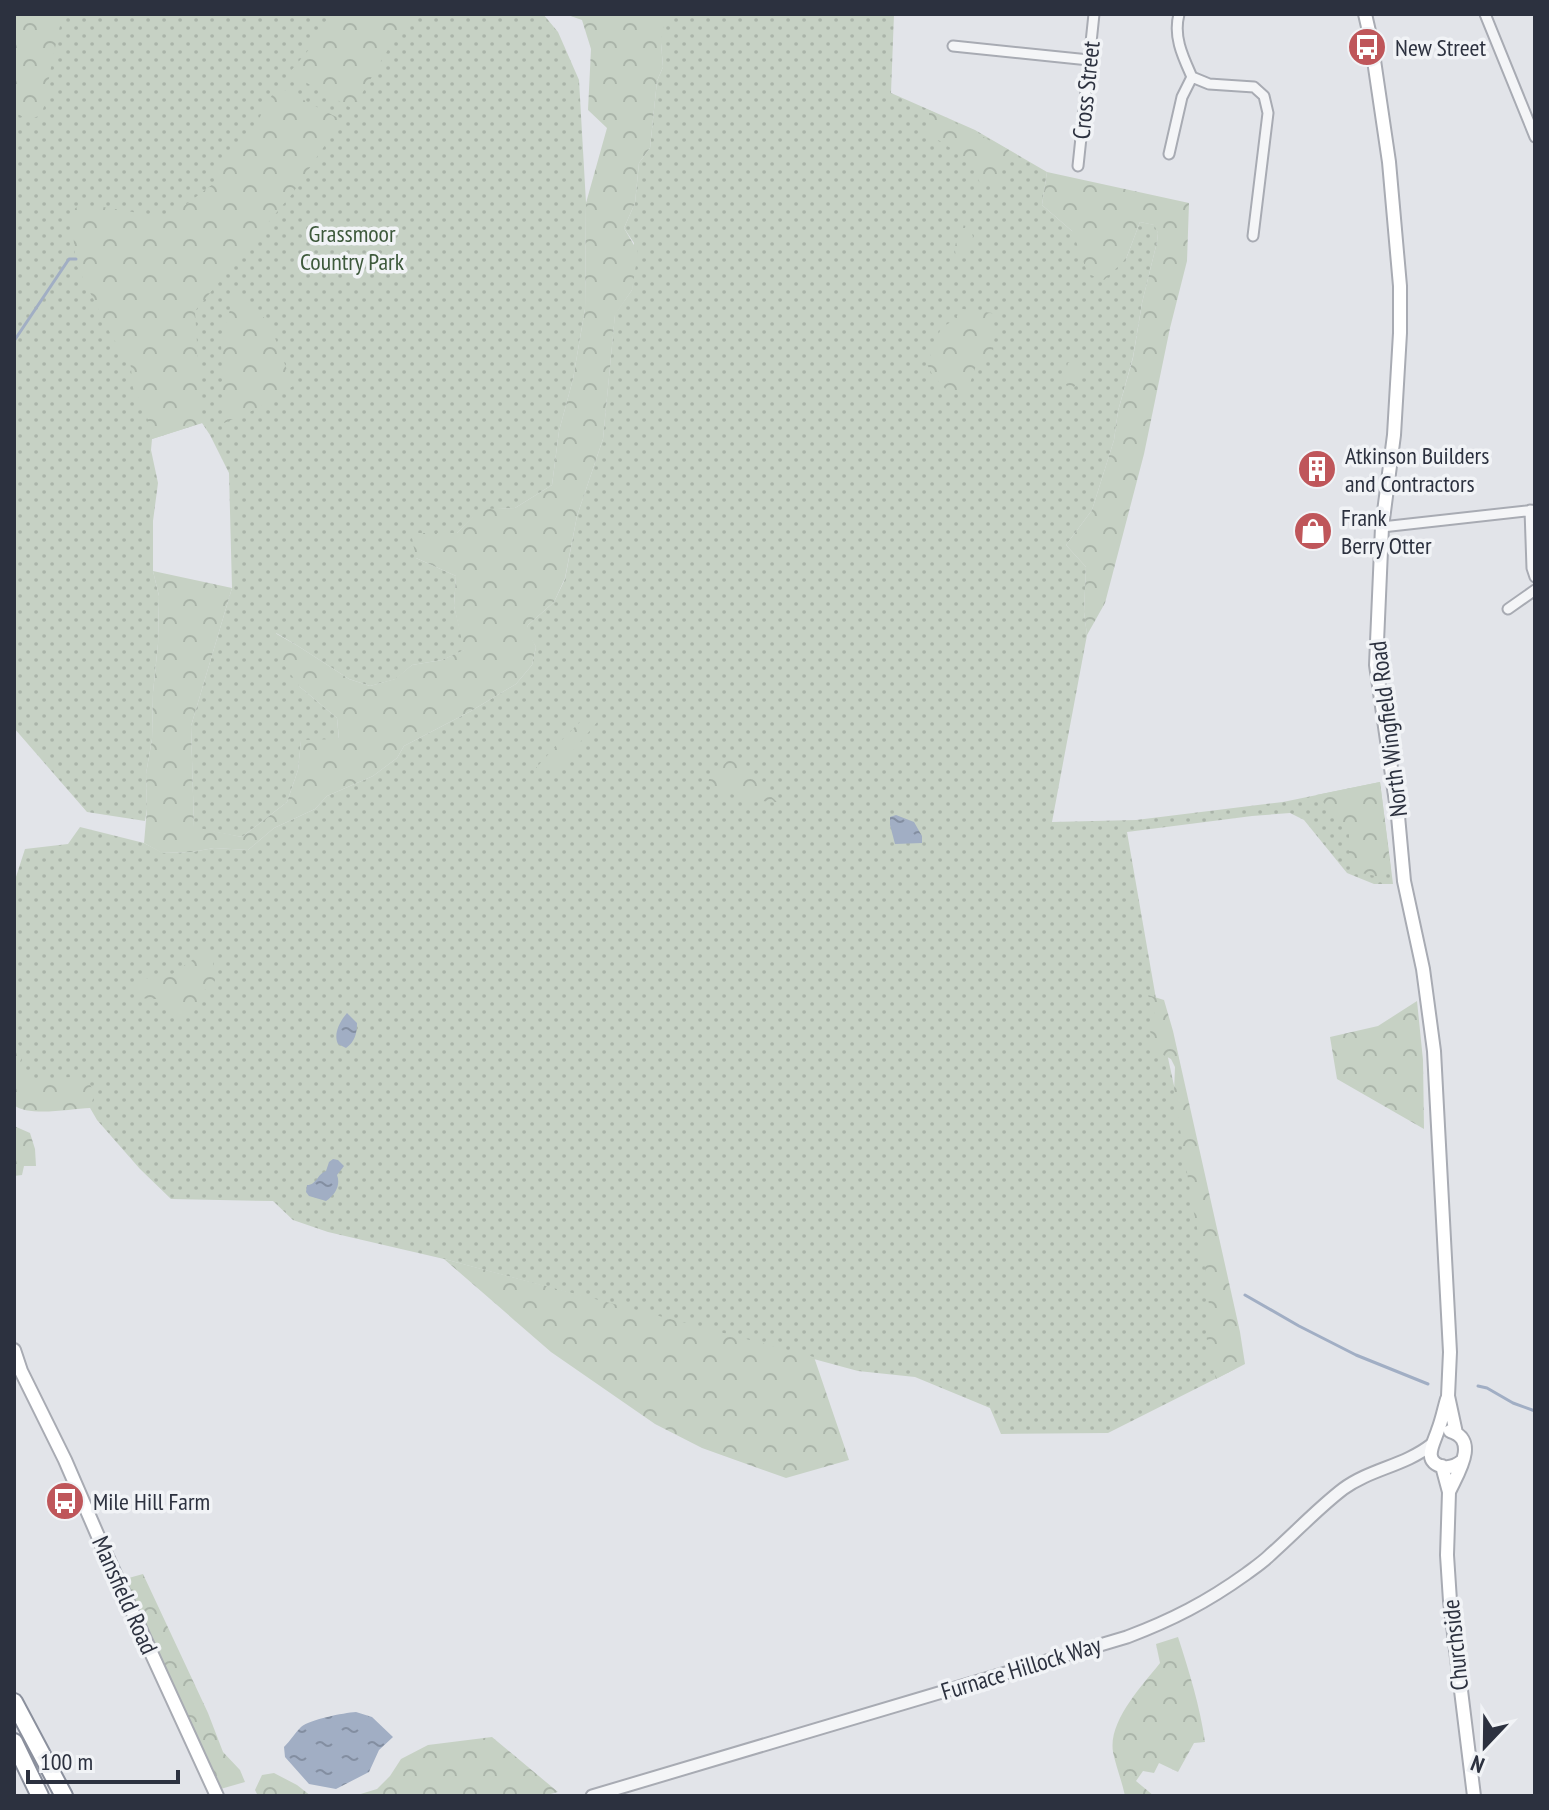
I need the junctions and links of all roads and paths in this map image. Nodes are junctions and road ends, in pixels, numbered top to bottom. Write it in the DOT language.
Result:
graph roads {
  1 [pos="1094,14"];
  2 [pos="1179,14"];
  3 [pos="1365,14"];
  4 [pos="1485,14"];
  5 [pos="953,46"];
  6 [pos="1089,60"];
  7 [pos="1192,77"];
  8 [pos="1535,137"];
  9 [pos="1169,154"];
  10 [pos="1078,166"];
  11 [pos="1253,236"];
  12 [pos="1533,510"];
  13 [pos="1382,527"];
  14 [pos="1535,577"];
  15 [pos="1535,590"];
  16 [pos="1508,609"];
  17 [pos="14,1350"];
  18 [pos="1448,1396"];
  19 [pos="1456,1433"];
  20 [pos="1433,1440"];
  21 [pos="1410,1459"];
  22 [pos="1462,1461"];
  23 [pos="1439,1464"];
  24 [pos="1449,1492"];
  25 [pos="14,1702"];
  26 [pos="14,1742"];
  27 [pos="40,1796"];
  28 [pos="64,1796"];
  29 [pos="217,1796"];
  30 [pos="592,1796"];
  31 [pos="1474,1796"];
  1 -- 6 [label="street, Cross Street"];
  2 -- 7 [label="street"];
  3 -- 13 [label="main road, North Wingfield Road"];
  4 -- 8 [label="street"];
  5 -- 6 [label="street"];
  6 -- 10 [label="street, Cross Street"];
  7 -- 9 [label="street"];
  7 -- 11 [label="street"];
  12 -- 13 [label="street"];
  12 -- 14 [label="street"];
  13 -- 18 [label="main road, North Wingfield Road"];
  15 -- 16 [label="street"];
  17 -- 29 [label="main road, Mansfield Road"];
  18 -- 19 [label="main road, North Wingfield Road"];
  18 -- 20 [label="main road, North Wingfield Road"];
  19 -- 20 [label="main road"];
  19 -- 22 [label="main road"];
  20 -- 21 [label="street, Furnace Hillock Way"];
  20 -- 23 [label="main road"];
  21 -- 23 [label="street, Furnace Hillock Way"];
  21 -- 30 [label="street, Furnace Hillock Way"];
  22 -- 23 [label="main road"];
  22 -- 24 [label="main road, Churchside"];
  23 -- 24 [label="main road, Churchside"];
  24 -- 31 [label="main road, Churchside"];
  25 -- 28 [label="highway"];
  26 -- 27 [label="highway"];
}
